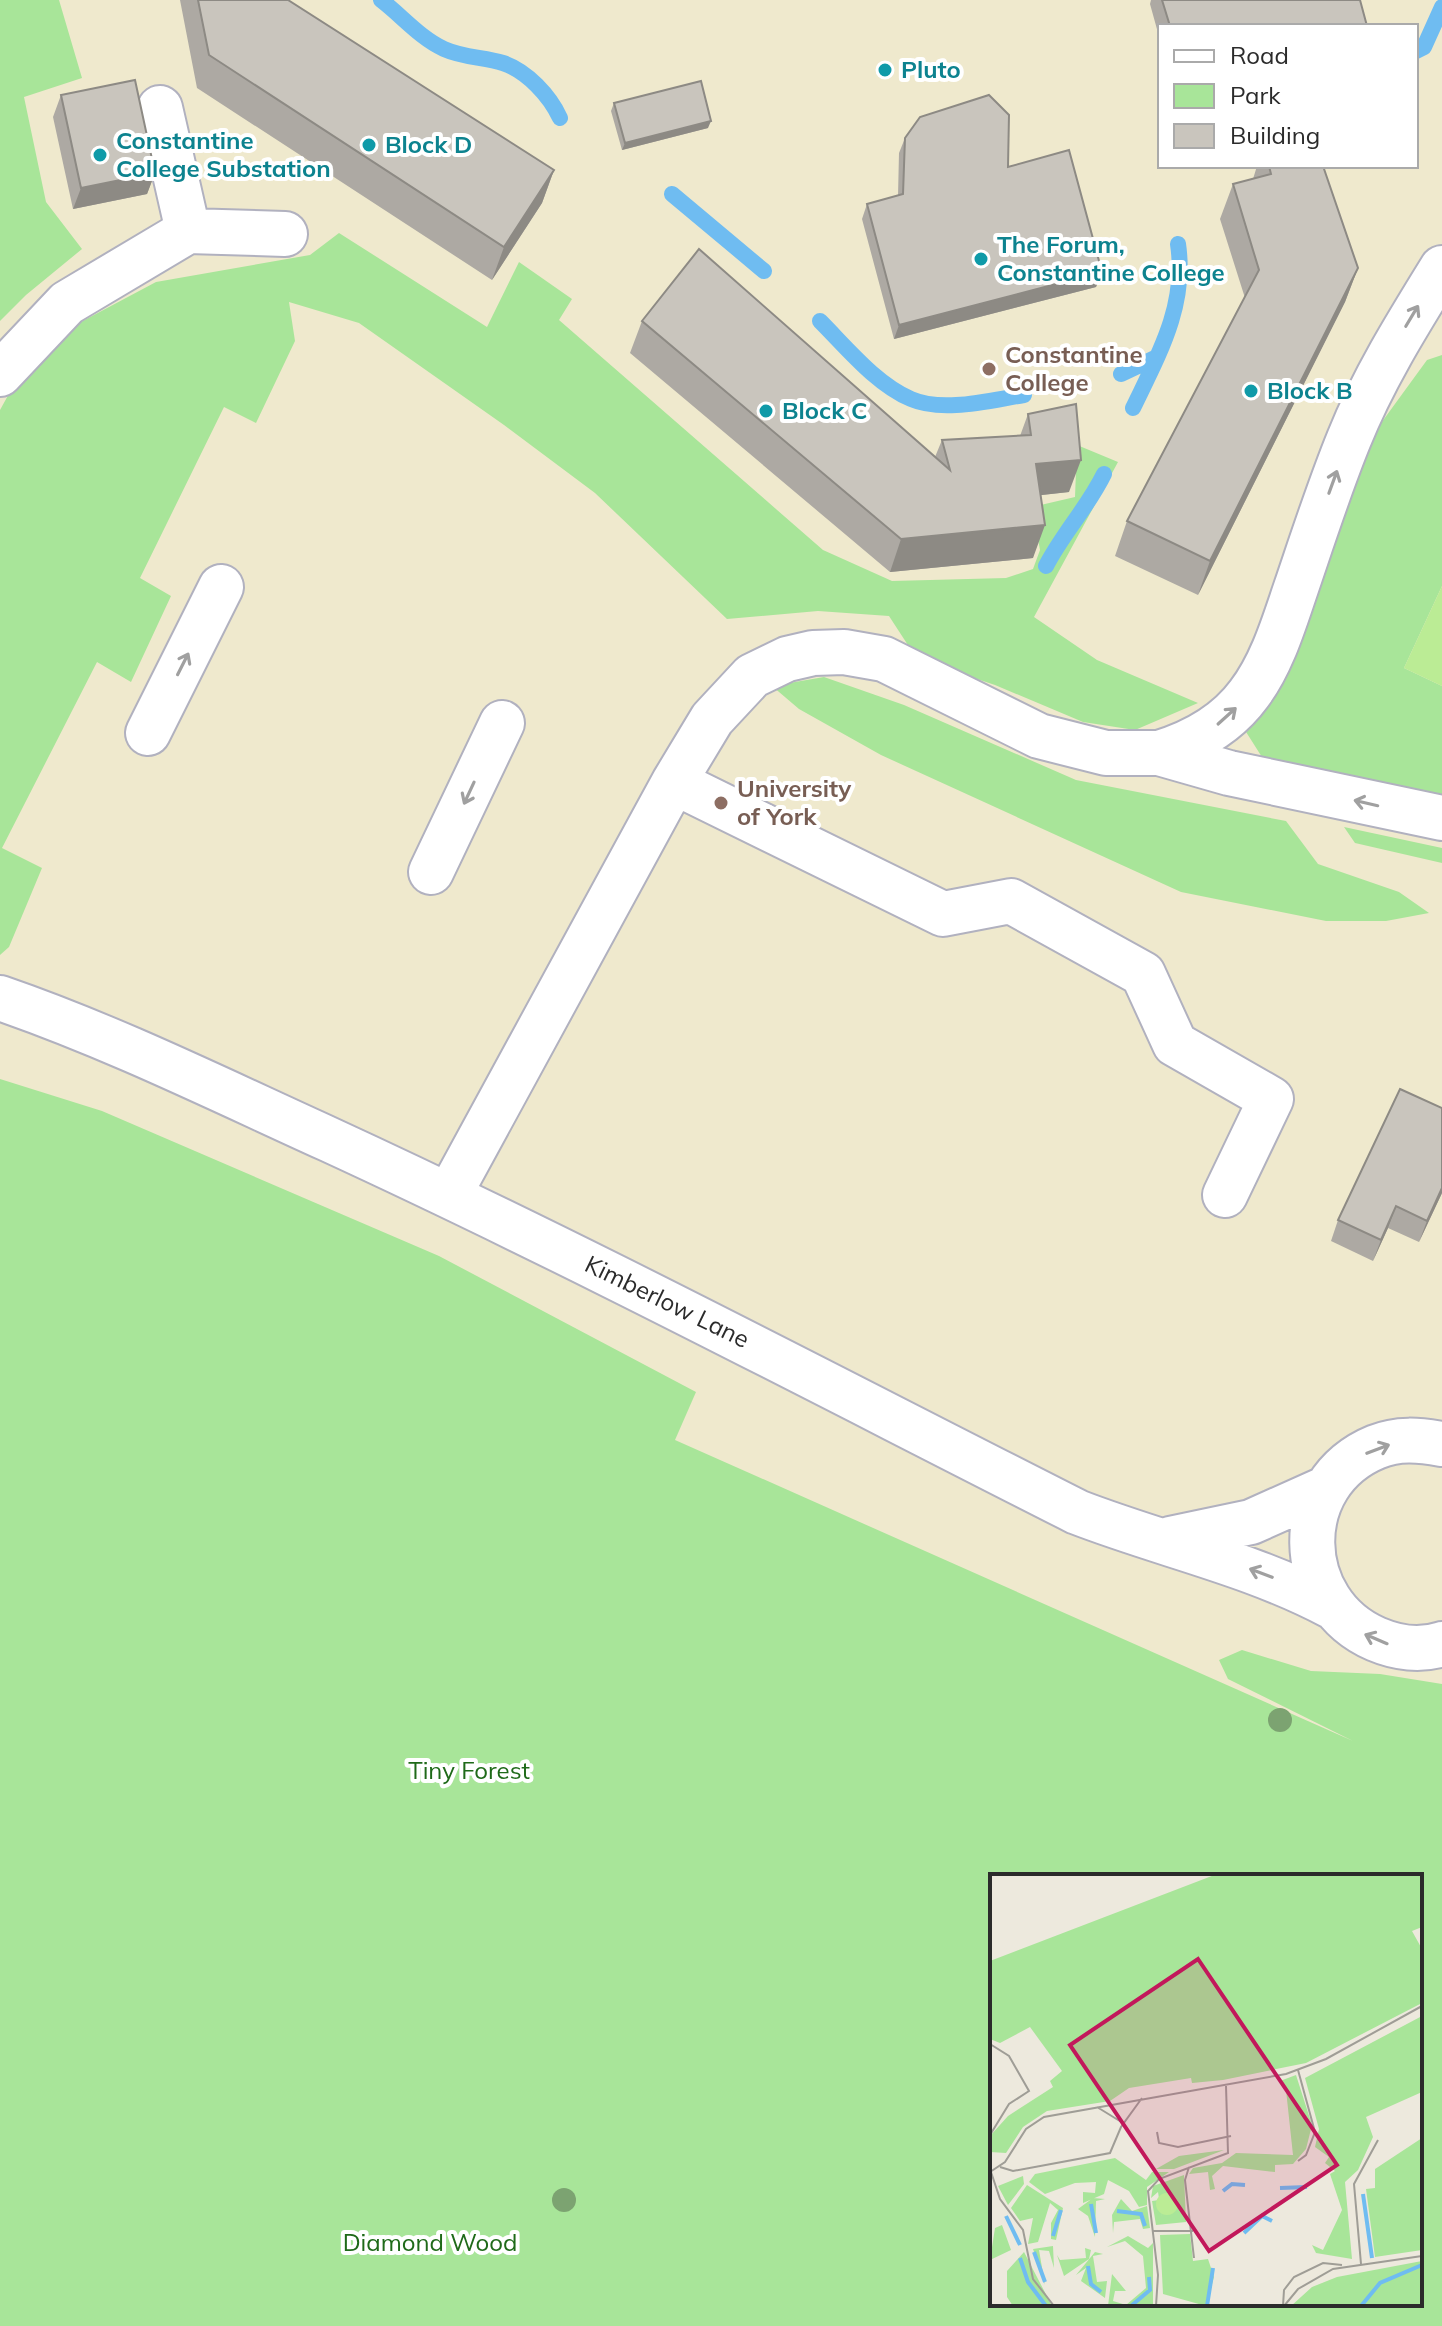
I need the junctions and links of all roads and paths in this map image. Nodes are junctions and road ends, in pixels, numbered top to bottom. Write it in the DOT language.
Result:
graph roads {
  1 [pos="160,108"];
  2 [pos="188,231"];
  3 [pos="285,234"];
  4 [pos="1442,268"];
  5 [pos="0,374"];
  6 [pos="221,587"];
  7 [pos="502,723"];
  8 [pos="148,733"];
  9 [pos="1159,753"];
  10 [pos="674,782"];
  11 [pos="1442,818"];
  12 [pos="431,872"];
  13 [pos="0,998"];
  14 [pos="449,1195"];
  15 [pos="1225,1195"];
  16 [pos="1442,1444"];
  17 [pos="1327,1488"];
  18 [pos="1164,1540"];
  19 [pos="1331,1606"];
  20 [pos="1438,1648"];
  1 -- 2 [label="street"];
  2 -- 3 [label="street"];
  2 -- 5 [label="street"];
  9 -- 4 [label="street, one-way"];
  8 -- 6 [label="street, one-way"];
  7 -- 12 [label="street, one-way"];
  9 -- 10 [label="street"];
  11 -- 9 [label="street, one-way"];
  10 -- 14 [label="street"];
  10 -- 15 [label="street"];
  13 -- 14 [label="street, Kimberlow Lane"];
  14 -- 18 [label="street, Kimberlow Lane"];
  17 -- 16 [label="street, one-way"];
  17 -- 18 [label="street"];
  17 -- 19 [label="street"];
  19 -- 18 [label="street, Kimberlow Lane, one-way"];
  20 -- 19 [label="street, one-way"];
}
